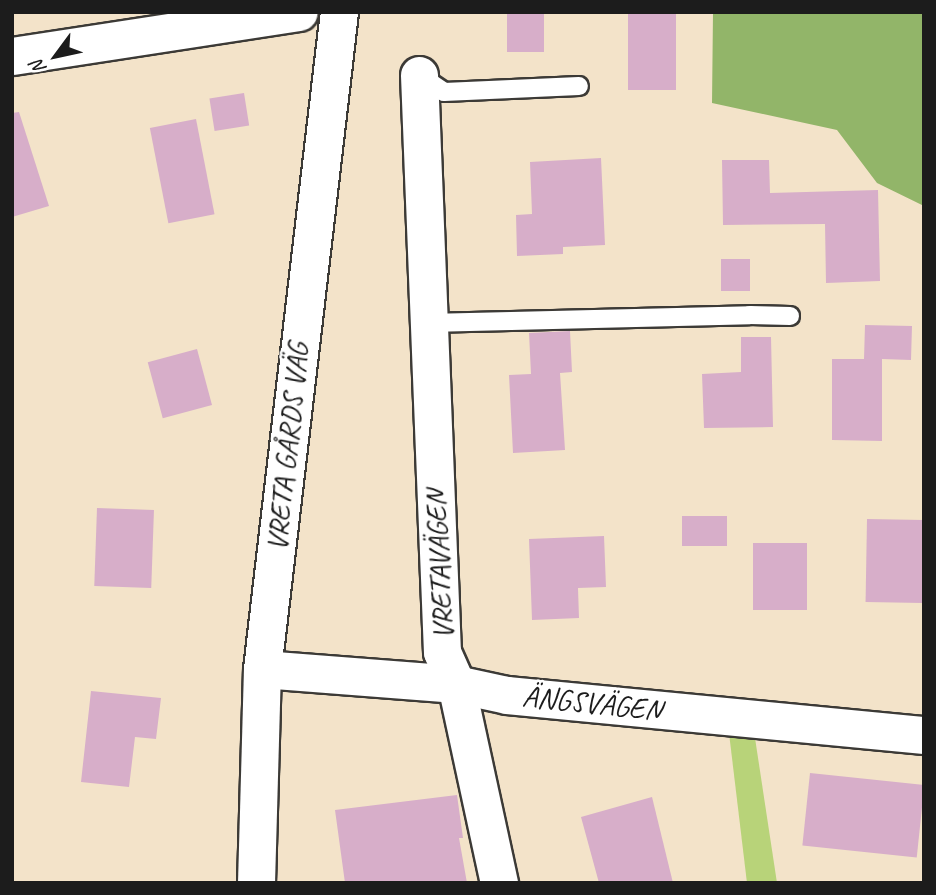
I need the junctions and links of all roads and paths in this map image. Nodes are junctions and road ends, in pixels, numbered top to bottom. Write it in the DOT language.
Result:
graph roads {
  1 [pos="299,12"];
  2 [pos="339,12"];
  3 [pos="12,56"];
  4 [pos="419,75"];
  5 [pos="579,86"];
  6 [pos="790,316"];
  7 [pos="428,323"];
  8 [pos="262,668"];
  9 [pos="456,684"];
  10 [pos="924,735"];
  11 [pos="256,883"];
  12 [pos="499,883"];
  1 -- 3 [label="street"];
  2 -- 8 [label="street, VRETA GÅRDS VÄG"];
  4 -- 5 [label="lane"];
  4 -- 7 [label="street, VRETAVÄGEN"];
  6 -- 7 [label="lane"];
  7 -- 9 [label="street, VRETAVÄGEN"];
  8 -- 9 [label="street, ÄNGSVÄGEN"];
  8 -- 11 [label="street, VRETA GÅRDS VÄG"];
  9 -- 10 [label="street, ÄNGSVÄGEN"];
  9 -- 12 [label="street, VRETAVÄGEN"];
}
